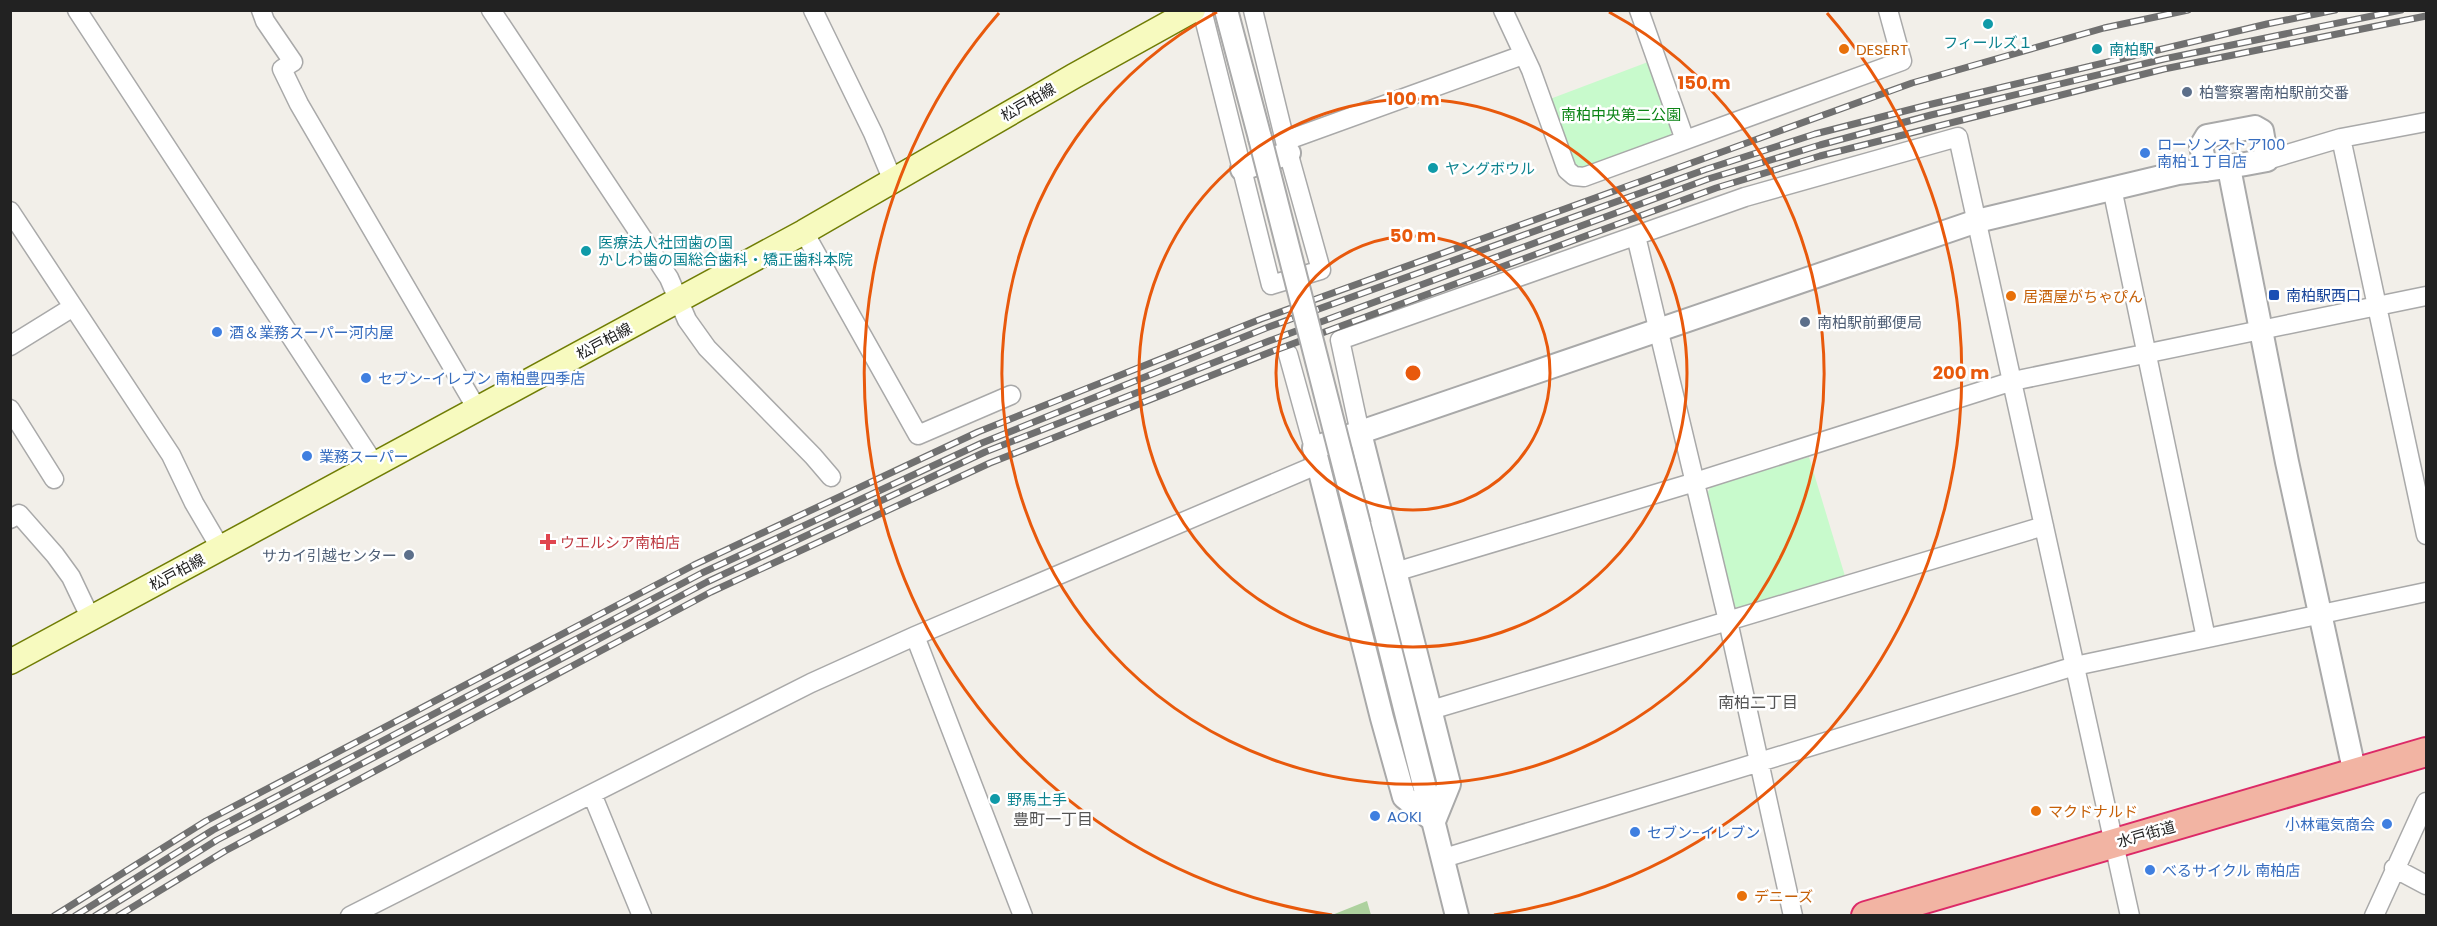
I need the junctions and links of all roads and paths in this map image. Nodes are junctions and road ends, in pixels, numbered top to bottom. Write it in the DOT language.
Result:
graph roads {
  1 [pos="77,10"];
  2 [pos="261,10"];
  3 [pos="491,10"];
  4 [pos="813,10"];
  5 [pos="1193,10"];
  6 [pos="1202,10"];
  7 [pos="1226,10"];
  8 [pos="1253,10"];
  9 [pos="1503,10"];
  10 [pos="1639,10"];
  11 [pos="1888,10"];
  12 [pos="1523,55"];
  13 [pos="2427,122"];
  14 [pos="2341,138"];
  15 [pos="1685,140"];
  16 [pos="1287,147"];
  17 [pos="2267,160"];
  18 [pos="2229,168"];
  19 [pos="1242,170"];
  20 [pos="2206,170"];
  21 [pos="893,182"];
  22 [pos="2112,188"];
  23 [pos="10,211"];
  24 [pos="1977,221"];
  25 [pos="804,232"];
  26 [pos="1636,236"];
  27 [pos="2427,296"];
  28 [pos="678,301"];
  29 [pos="73,307"];
  30 [pos="2377,307"];
  31 [pos="2260,330"];
  32 [pos="1657,331"];
  33 [pos="10,346"];
  34 [pos="1288,354"];
  35 [pos="2147,354"];
  36 [pos="2013,381"];
  37 [pos="1011,395"];
  38 [pos="10,409"];
  39 [pos="477,409"];
  40 [pos="1360,433"];
  41 [pos="1316,456"];
  42 [pos="375,465"];
  43 [pos="831,477"];
  44 [pos="54,479"];
  45 [pos="1695,482"];
  46 [pos="10,519"];
  47 [pos="2044,526"];
  48 [pos="2427,536"];
  49 [pos="221,549"];
  50 [pos="1395,572"];
  51 [pos="2427,592"];
  52 [pos="2320,615"];
  53 [pos="92,619"];
  54 [pos="1728,621"];
  55 [pos="915,636"];
  56 [pos="2206,638"];
  57 [pos="10,662"];
  58 [pos="2075,666"];
  59 [pos="1431,710"];
  60 [pos="2427,752"];
  61 [pos="1760,763"];
  62 [pos="2355,774"];
  63 [pos="592,795"];
  64 [pos="2427,802"];
  65 [pos="1434,821"];
  66 [pos="2113,843"];
  67 [pos="1444,858"];
  68 [pos="2394,868"];
  69 [pos="2427,885"];
  70 [pos="350,915"];
  71 [pos="642,915"];
  72 [pos="1023,915"];
  73 [pos="1457,915"];
  74 [pos="1793,915"];
  75 [pos="1866,915"];
  76 [pos="2130,915"];
  77 [pos="2374,915"];
  1 -- 42 [label="street"];
  2 -- 39 [label="street"];
  3 -- 28 [label="street"];
  4 -- 21 [label="street"];
  5 -- 21 [label="main road, 松戸柏線"];
  6 -- 19 [label="street"];
  7 -- 65 [label="street, bridge"];
  8 -- 16 [label="street"];
  9 -- 12 [label="street"];
  10 -- 15 [label="street"];
  11 -- 15 [label="street"];
  12 -- 15 [label="street"];
  12 -- 16 [label="street"];
  13 -- 14 [label="street"];
  14 -- 17 [label="street"];
  14 -- 30 [label="street"];
  16 -- 19 [label="street"];
  16 -- 19 [label="street"];
  17 -- 18 [label="street"];
  17 -- 20 [label="street"];
  18 -- 20 [label="street"];
  18 -- 31 [label="street"];
  20 -- 22 [label="street"];
  21 -- 25 [label="main road, 松戸柏線"];
  22 -- 24 [label="street"];
  22 -- 35 [label="street"];
  23 -- 29 [label="street"];
  24 -- 26 [label="street"];
  24 -- 32 [label="street"];
  24 -- 36 [label="street"];
  25 -- 28 [label="main road, 松戸柏線"];
  25 -- 37 [label="street"];
  26 -- 32 [label="street"];
  26 -- 40 [label="street"];
  27 -- 30 [label="street"];
  28 -- 39 [label="main road, 松戸柏線"];
  28 -- 43 [label="street"];
  29 -- 33 [label="street"];
  29 -- 49 [label="street"];
  30 -- 31 [label="street"];
  30 -- 48 [label="street"];
  31 -- 35 [label="street"];
  31 -- 52 [label="street"];
  32 -- 40 [label="street"];
  32 -- 45 [label="street"];
  34 -- 41 [label="street"];
  35 -- 36 [label="street"];
  35 -- 56 [label="street"];
  36 -- 45 [label="street"];
  36 -- 47 [label="street"];
  38 -- 44 [label="street"];
  39 -- 42 [label="main road, 松戸柏線"];
  40 -- 41 [label="street"];
  40 -- 50 [label="street"];
  41 -- 55 [label="street"];
  41 -- 65 [label="street"];
  42 -- 49 [label="main road, 松戸柏線"];
  45 -- 50 [label="street"];
  45 -- 54 [label="street"];
  46 -- 53 [label="street"];
  47 -- 54 [label="street"];
  47 -- 58 [label="street"];
  49 -- 53 [label="main road, 松戸柏線"];
  50 -- 59 [label="street"];
  51 -- 52 [label="street"];
  52 -- 56 [label="street"];
  52 -- 62 [label="street"];
  53 -- 57 [label="main road, 松戸柏線"];
  54 -- 59 [label="street"];
  54 -- 61 [label="street"];
  55 -- 63 [label="street"];
  55 -- 72 [label="street"];
  56 -- 58 [label="street"];
  58 -- 61 [label="street"];
  58 -- 66 [label="street"];
  59 -- 65 [label="street"];
  60 -- 62 [label="highway, 水戸街道"];
  61 -- 67 [label="street"];
  61 -- 74 [label="street"];
  62 -- 66 [label="highway, 水戸街道"];
  63 -- 70 [label="street"];
  63 -- 71 [label="street"];
  64 -- 68 [label="street"];
  65 -- 67 [label="street"];
  66 -- 75 [label="highway, 水戸街道"];
  66 -- 76 [label="street"];
  67 -- 73 [label="street"];
  68 -- 69 [label="street"];
  68 -- 77 [label="street"];
}
